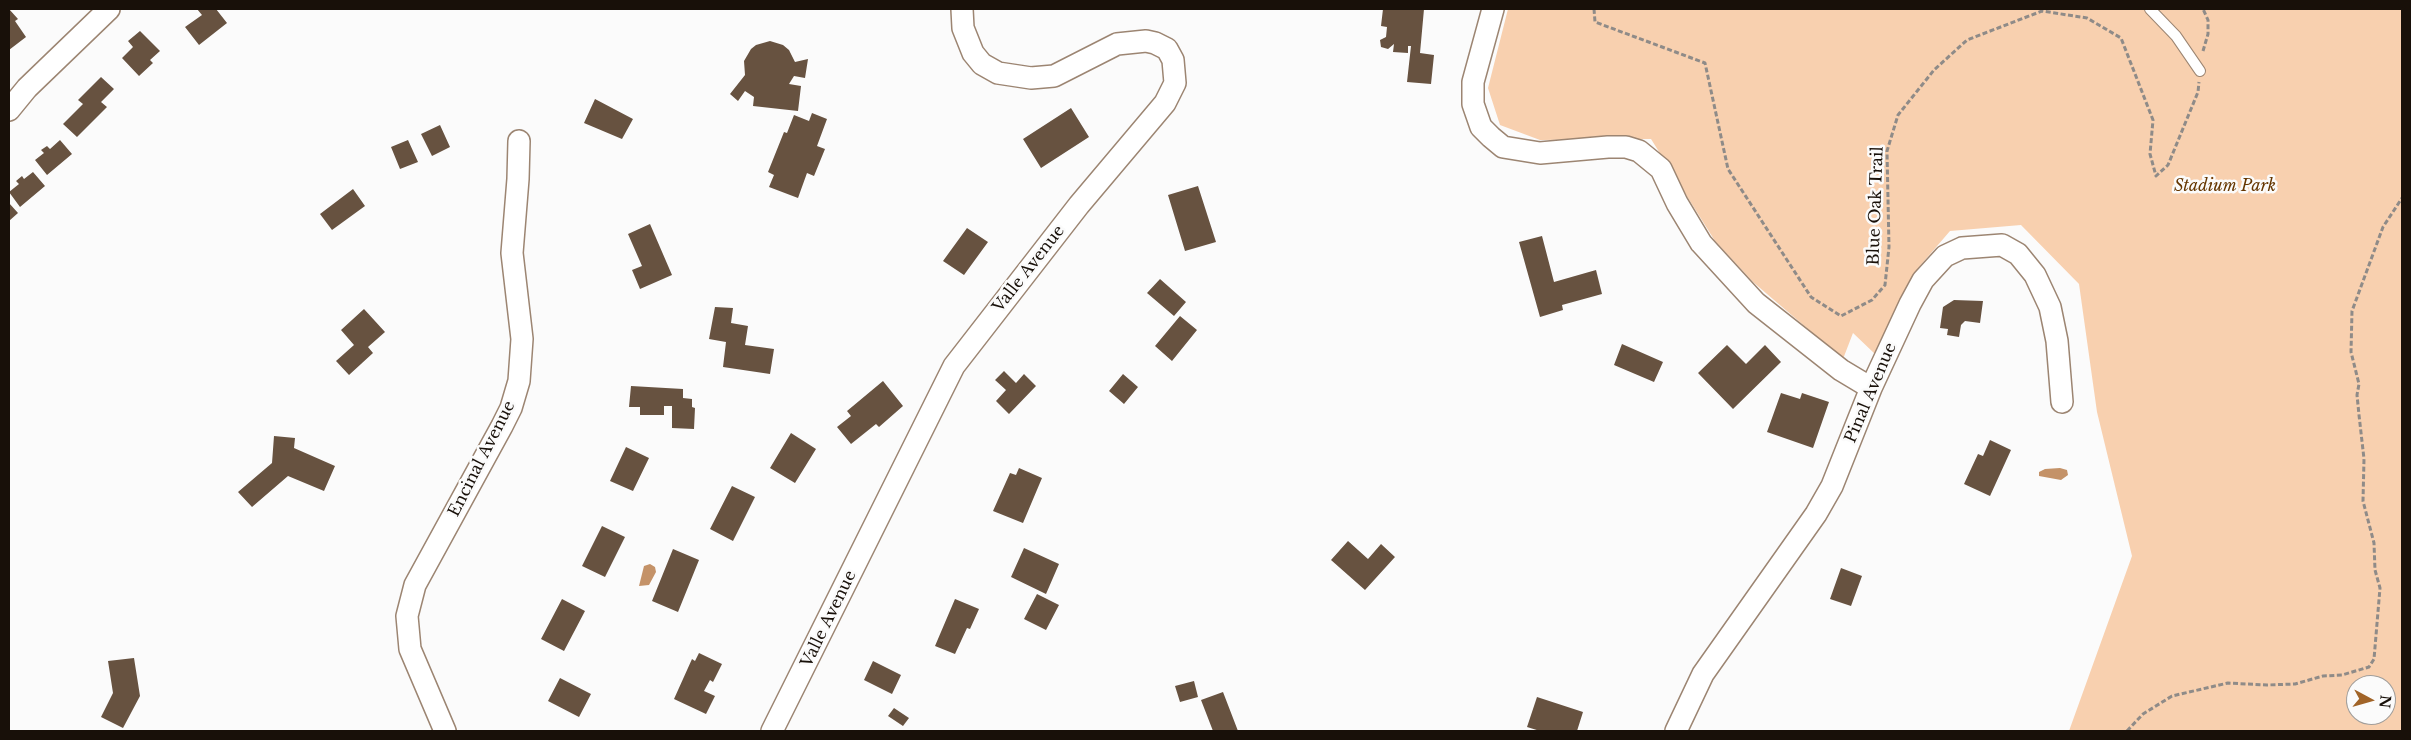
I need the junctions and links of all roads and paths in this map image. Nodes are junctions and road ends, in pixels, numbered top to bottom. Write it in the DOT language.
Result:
graph roads {
  1 [pos="109,9"];
  2 [pos="962,9"];
  3 [pos="1492,9"];
  4 [pos="1594,9"];
  5 [pos="2150,9"];
  6 [pos="2203,9"];
  7 [pos="2200,71"];
  8 [pos="9,110"];
  9 [pos="519,141"];
  10 [pos="2402,198"];
  11 [pos="1871,388"];
  12 [pos="2062,402"];
  13 [pos="445,731"];
  14 [pos="772,731"];
  15 [pos="1676,731"];
  16 [pos="2127,731"];
  1 -- 8 [label="street"];
  2 -- 14 [label="street, Valle Avenue"];
  3 -- 11 [label="street"];
  4 -- 7 [label="path, Blue Oak Trail"];
  5 -- 7 [label="lane"];
  6 -- 7 [label="path"];
  9 -- 13 [label="street, Encinal Avenue"];
  10 -- 16 [label="path"];
  11 -- 12 [label="street, Pinal Avenue"];
  11 -- 15 [label="street, Pinal Avenue"];
}
